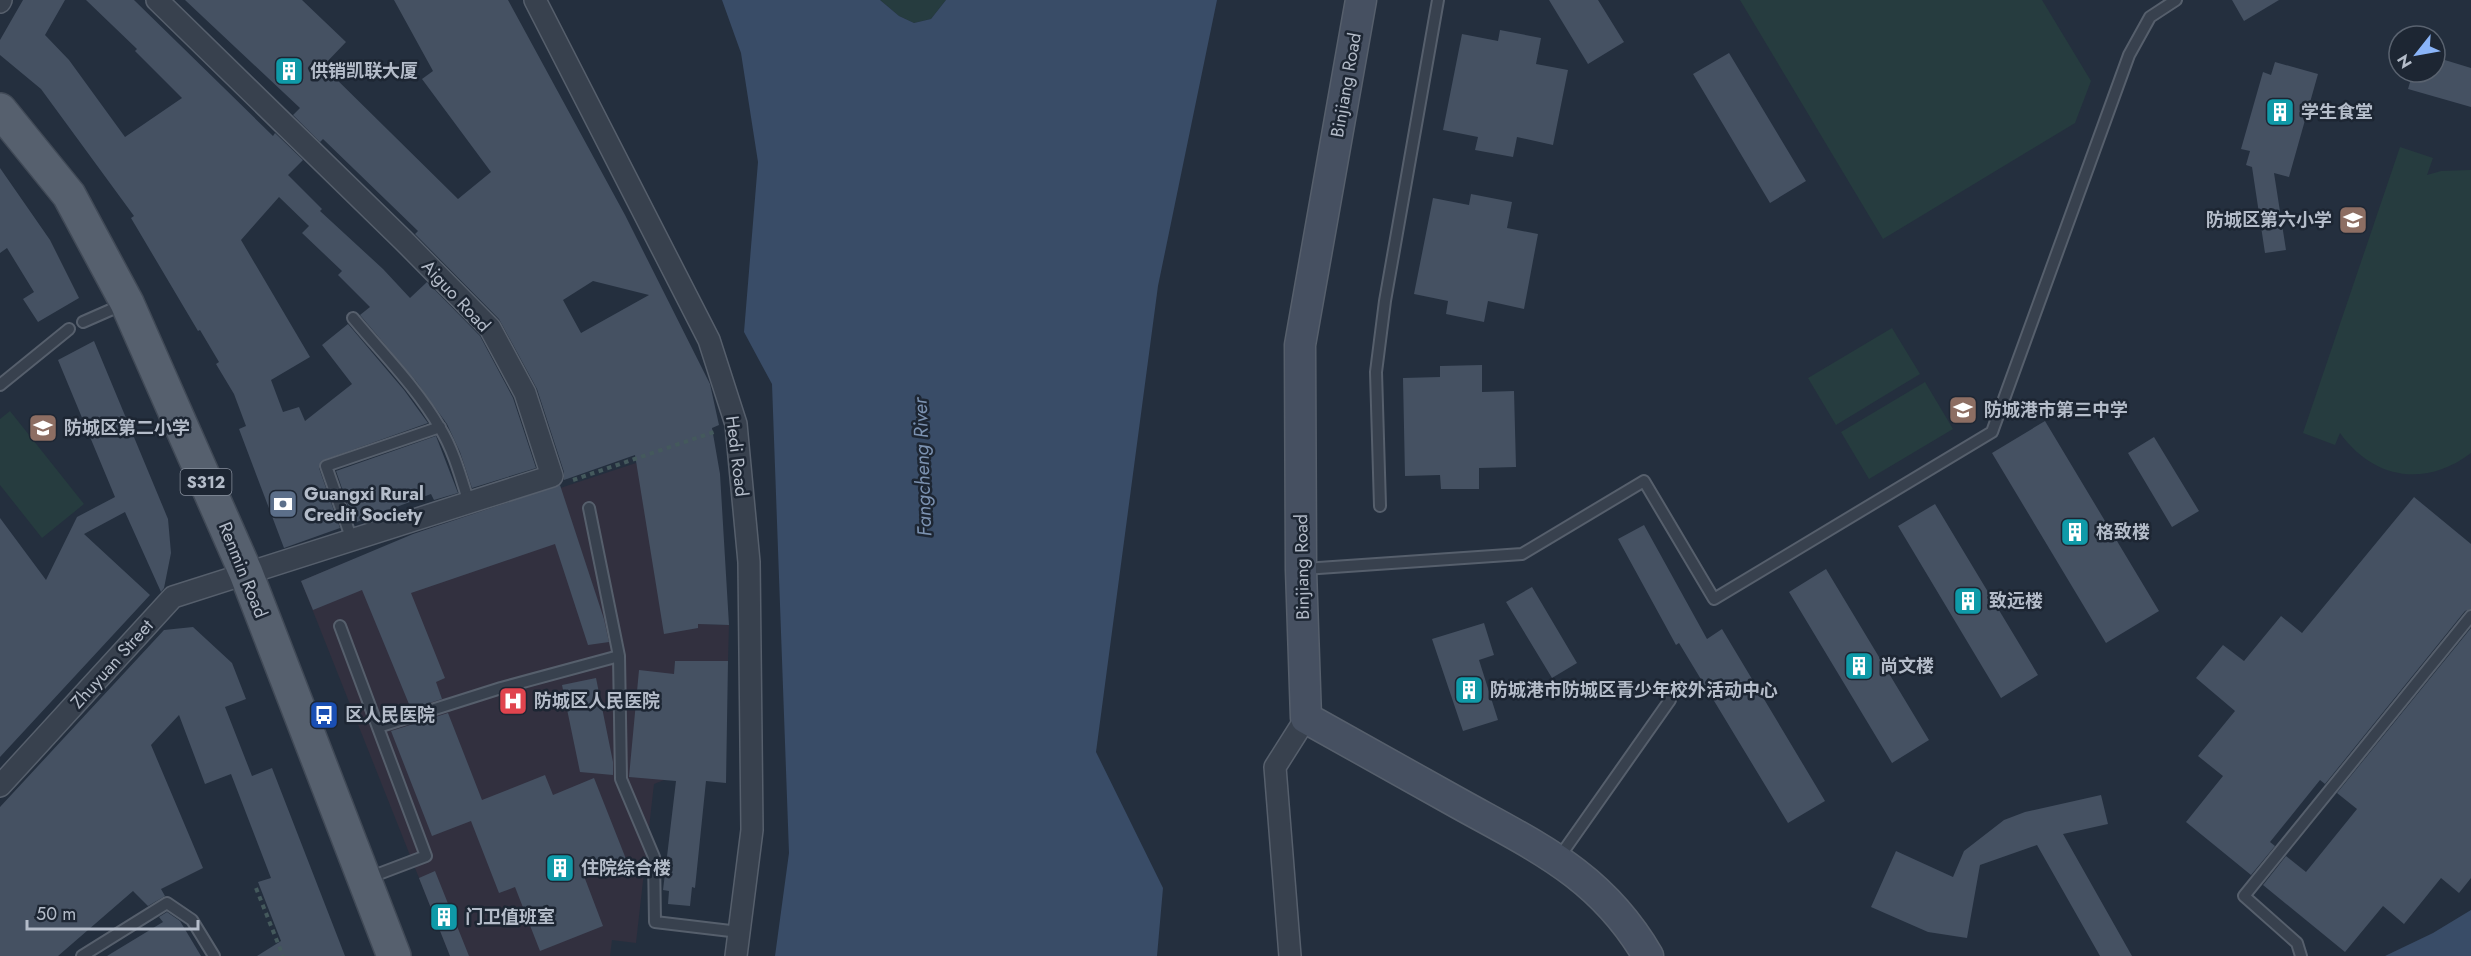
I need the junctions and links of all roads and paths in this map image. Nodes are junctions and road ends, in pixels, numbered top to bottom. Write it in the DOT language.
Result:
graph roads {
  1 [pos="157,0"];
  2 [pos="535,0"];
  3 [pos="1361,0"];
  4 [pos="1438,0"];
  5 [pos="2176,0"];
  6 [pos="0,110"];
  7 [pos="128,303"];
  8 [pos="353,318"];
  9 [pos="82,322"];
  10 [pos="69,329"];
  11 [pos="0,385"];
  12 [pos="736,424"];
  13 [pos="440,427"];
  14 [pos="552,476"];
  15 [pos="469,503"];
  16 [pos="1380,506"];
  17 [pos="589,508"];
  18 [pos="352,540"];
  19 [pos="1301,570"];
  20 [pos="246,573"];
  21 [pos="2471,616"];
  22 [pos="340,626"];
  23 [pos="619,656"];
  24 [pos="1670,700"];
  25 [pos="1306,718"];
  26 [pos="378,727"];
  27 [pos="0,786"];
  28 [pos="1558,859"];
  29 [pos="364,879"];
  30 [pos="256,888"];
  31 [pos="739,932"];
  32 [pos="82,956"];
  33 [pos="214,956"];
  34 [pos="283,956"];
  35 [pos="394,956"];
  36 [pos="736,956"];
  37 [pos="1290,956"];
  38 [pos="1648,956"];
  39 [pos="2301,956"];
  1 -- 14 [label="street, Aiguo Road"];
  2 -- 12 [label="street, Hedi Road"];
  3 -- 19 [label="street, Binjiang Road"];
  4 -- 16 [label="lane"];
  5 -- 19 [label="lane"];
  6 -- 7 [label="main road, Renmin Road / S312"];
  7 -- 9 [label="lane"];
  7 -- 20 [label="main road, Renmin Road / S312"];
  8 -- 13 [label="lane"];
  10 -- 11 [label="lane"];
  12 -- 14 [label="path"];
  12 -- 31 [label="street, Hedi Road"];
  13 -- 15 [label="lane"];
  13 -- 18 [label="lane"];
  14 -- 15 [label="street"];
  15 -- 18 [label="street"];
  17 -- 23 [label="lane"];
  18 -- 20 [label="street"];
  19 -- 25 [label="street, Binjiang Road"];
  20 -- 27 [label="street, Zhuyuan Street"];
  20 -- 29 [label="main road, Renmin Road / S312"];
  21 -- 39 [label="lane"];
  22 -- 26 [label="lane"];
  23 -- 26 [label="lane"];
  23 -- 31 [label="lane"];
  24 -- 28 [label="lane"];
  25 -- 28 [label="street"];
  25 -- 37 [label="street"];
  26 -- 29 [label="lane"];
  28 -- 38 [label="street"];
  29 -- 35 [label="main road, Renmin Road / S312"];
  30 -- 34 [label="path"];
  31 -- 36 [label="street, Hedi Road"];
  32 -- 33 [label="lane"];
}
